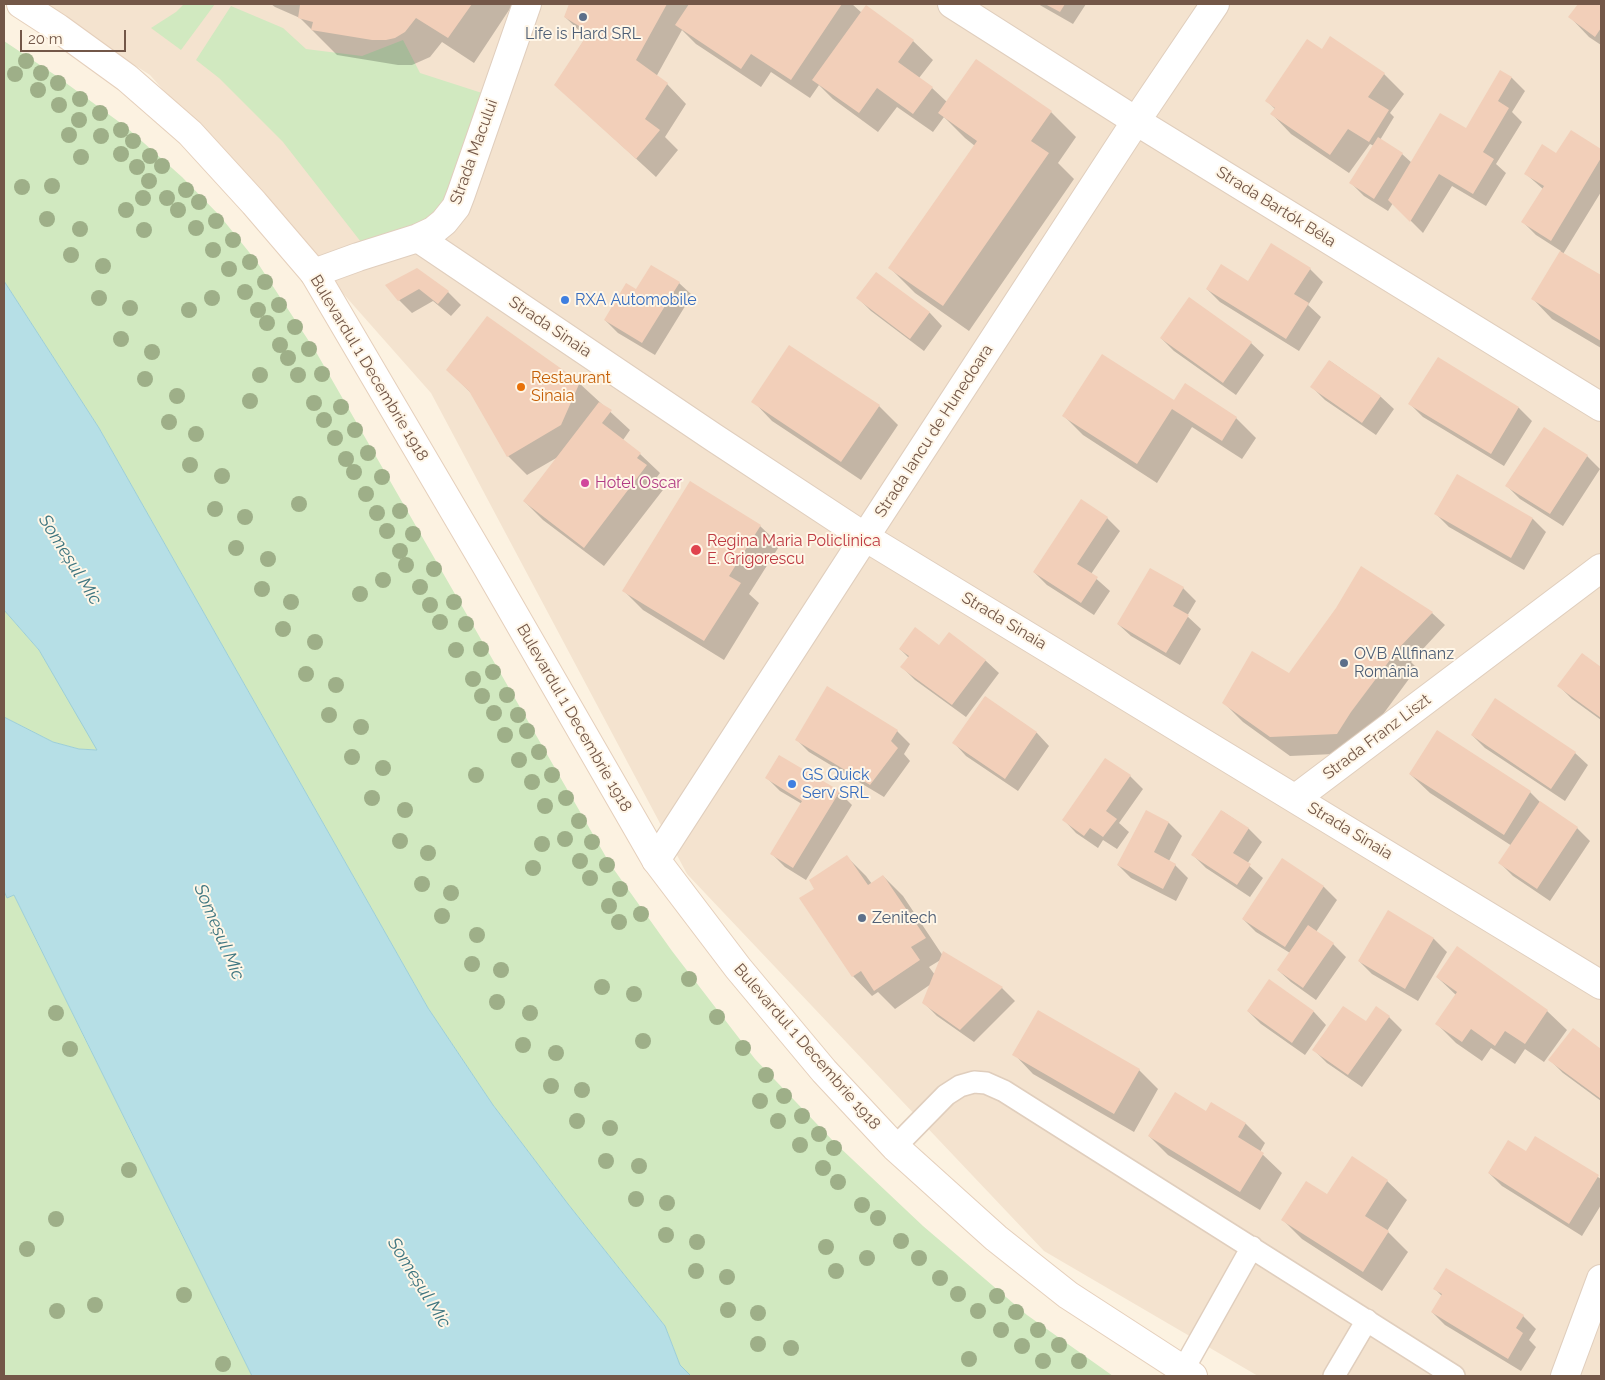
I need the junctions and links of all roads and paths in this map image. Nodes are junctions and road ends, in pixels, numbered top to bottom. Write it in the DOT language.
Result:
graph roads {
  1 [pos="21,4"];
  2 [pos="527,4"];
  3 [pos="952,4"];
  4 [pos="1215,4"];
  5 [pos="1136,121"];
  6 [pos="418,238"];
  7 [pos="314,273"];
  8 [pos="1601,407"];
  9 [pos="865,537"];
  10 [pos="1601,568"];
  11 [pos="1296,798"];
  12 [pos="656,860"];
  13 [pos="1601,985"];
  14 [pos="895,1147"];
  15 [pos="1252,1247"];
  16 [pos="1601,1279"];
  17 [pos="1366,1320"];
  18 [pos="1188,1373"];
  19 [pos="1334,1376"];
  20 [pos="1454,1376"];
  21 [pos="1565,1376"];
  1 -- 7 [label="street, Bulevardul 1 Decembrie 1918"];
  2 -- 6 [label="street, Strada Macului"];
  3 -- 5 [label="street, Strada Bartók Béla"];
  4 -- 5 [label="street, Strada Iancu de Hunedoara"];
  5 -- 8 [label="street, Strada Bartók Béla"];
  5 -- 9 [label="street, Strada Iancu de Hunedoara"];
  6 -- 7 [label="street, Strada Macului"];
  6 -- 9 [label="street, Strada Sinaia"];
  7 -- 12 [label="street, Bulevardul 1 Decembrie 1918"];
  9 -- 11 [label="street, Strada Sinaia"];
  9 -- 12 [label="street, Strada Iancu de Hunedoara"];
  10 -- 11 [label="street, Strada Franz Liszt"];
  11 -- 13 [label="street, Strada Sinaia"];
  12 -- 14 [label="street, Bulevardul 1 Decembrie 1918"];
  14 -- 15 [label="lane"];
  14 -- 18 [label="street, Bulevardul 1 Decembrie 1918"];
  15 -- 17 [label="lane"];
  15 -- 18 [label="lane"];
  16 -- 21 [label="street"];
  17 -- 19 [label="lane"];
  17 -- 20 [label="lane"];
}
